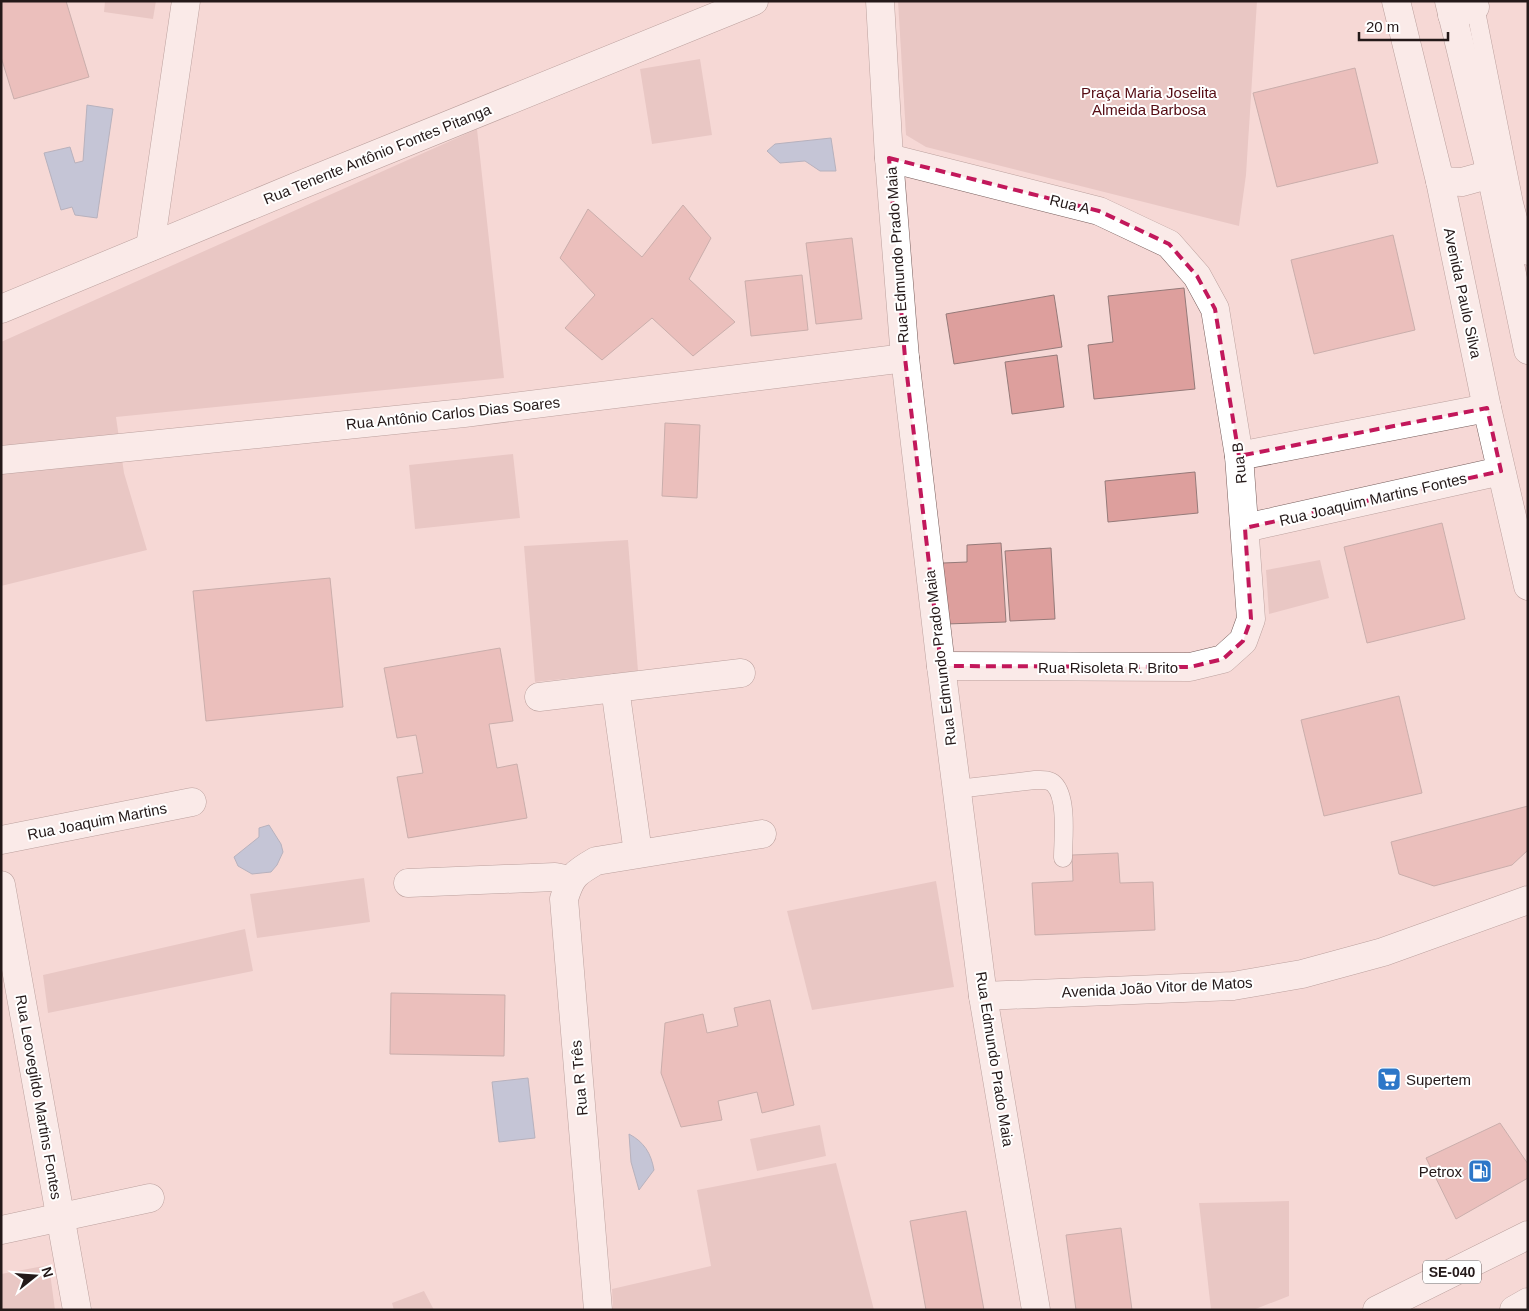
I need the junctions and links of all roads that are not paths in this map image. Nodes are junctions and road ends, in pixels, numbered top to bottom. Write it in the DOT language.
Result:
graph roads {
  1 [pos="186,1"];
  2 [pos="754,1"];
  3 [pos="880,1"];
  4 [pos="1396,1"];
  5 [pos="1462,6"];
  6 [pos="889,158"];
  7 [pos="1491,174"];
  8 [pos="1440,181"];
  9 [pos="150,247"];
  10 [pos="1528,256"];
  11 [pos="1,309"];
  12 [pos="1214,309"];
  13 [pos="1528,350"];
  14 [pos="905,358"];
  15 [pos="1487,408"];
  16 [pos="1239,456"];
  17 [pos="1,460"];
  18 [pos="1501,471"];
  19 [pos="1245,528"];
  20 [pos="1526,569"];
  21 [pos="1251,619"];
  22 [pos="941,666"];
  23 [pos="741,673"];
  24 [pos="615,688"];
  25 [pos="539,697"];
  26 [pos="956,788"];
  27 [pos="192,802"];
  28 [pos="762,834"];
  29 [pos="1,840"];
  30 [pos="638,853"];
  31 [pos="1063,858"];
  32 [pos="570,880"];
  33 [pos="408,883"];
  34 [pos="1,885"];
  35 [pos="1528,900"];
  36 [pos="984,996"];
  37 [pos="150,1198"];
  38 [pos="60,1218"];
  39 [pos="1,1230"];
  40 [pos="1528,1235"];
  41 [pos="1528,1302"];
  42 [pos="77,1310"];
  43 [pos="598,1310"];
  44 [pos="1036,1310"];
  45 [pos="1377,1310"];
  46 [pos="1514,1310"];
  1 -- 9 [label="street"];
  2 -- 9 [label="street, Rua Tenente Antônio Fontes Pitanga"];
  3 -- 6 [label="street, Rua Edmundo Prado Maia"];
  4 -- 8 [label="street, Avenida Paulo Silva"];
  5 -- 7 [label="street"];
  5 -- 10 [label="lane"];
  6 -- 12 [label="street, Rua A"];
  6 -- 14 [label="street, Rua Edmundo Prado Maia"];
  7 -- 8 [label="street"];
  7 -- 13 [label="street"];
  8 -- 15 [label="street, Avenida Paulo Silva"];
  9 -- 11 [label="street, Rua Tenente Antônio Fontes Pitanga"];
  12 -- 16 [label="street, Rua B"];
  14 -- 17 [label="street, Rua Antônio Carlos Dias Soares"];
  14 -- 22 [label="street, Rua Edmundo Prado Maia"];
  15 -- 16 [label="street"];
  15 -- 18 [label="street, Avenida Paulo Silva"];
  16 -- 19 [label="street, Rua B"];
  18 -- 19 [label="street, Rua Joaquim Martins Fontes"];
  18 -- 20 [label="street, Avenida Paulo Silva"];
  19 -- 21 [label="street, Rua B"];
  21 -- 22 [label="street, Rua Risoleta R. Brito"];
  22 -- 26 [label="street, Rua Edmundo Prado Maia"];
  23 -- 24 [label="street"];
  24 -- 25 [label="street"];
  24 -- 30 [label="street"];
  26 -- 31 [label="lane"];
  26 -- 36 [label="street, Rua Edmundo Prado Maia"];
  27 -- 29 [label="street, Rua Joaquim Martins"];
  28 -- 30 [label="street"];
  30 -- 32 [label="street"];
  32 -- 33 [label="street"];
  32 -- 43 [label="street, Rua R Três"];
  34 -- 38 [label="street, Rua Leovegildo Martins Fontes"];
  35 -- 36 [label="street, Avenida João Vitor de Matos"];
  36 -- 44 [label="street, Rua Edmundo Prado Maia"];
  37 -- 38 [label="street"];
  38 -- 39 [label="street"];
  38 -- 42 [label="street, Rua Leovegildo Martins Fontes"];
  40 -- 45 [label="street, SE-040"];
  41 -- 46 [label="street"];
}
